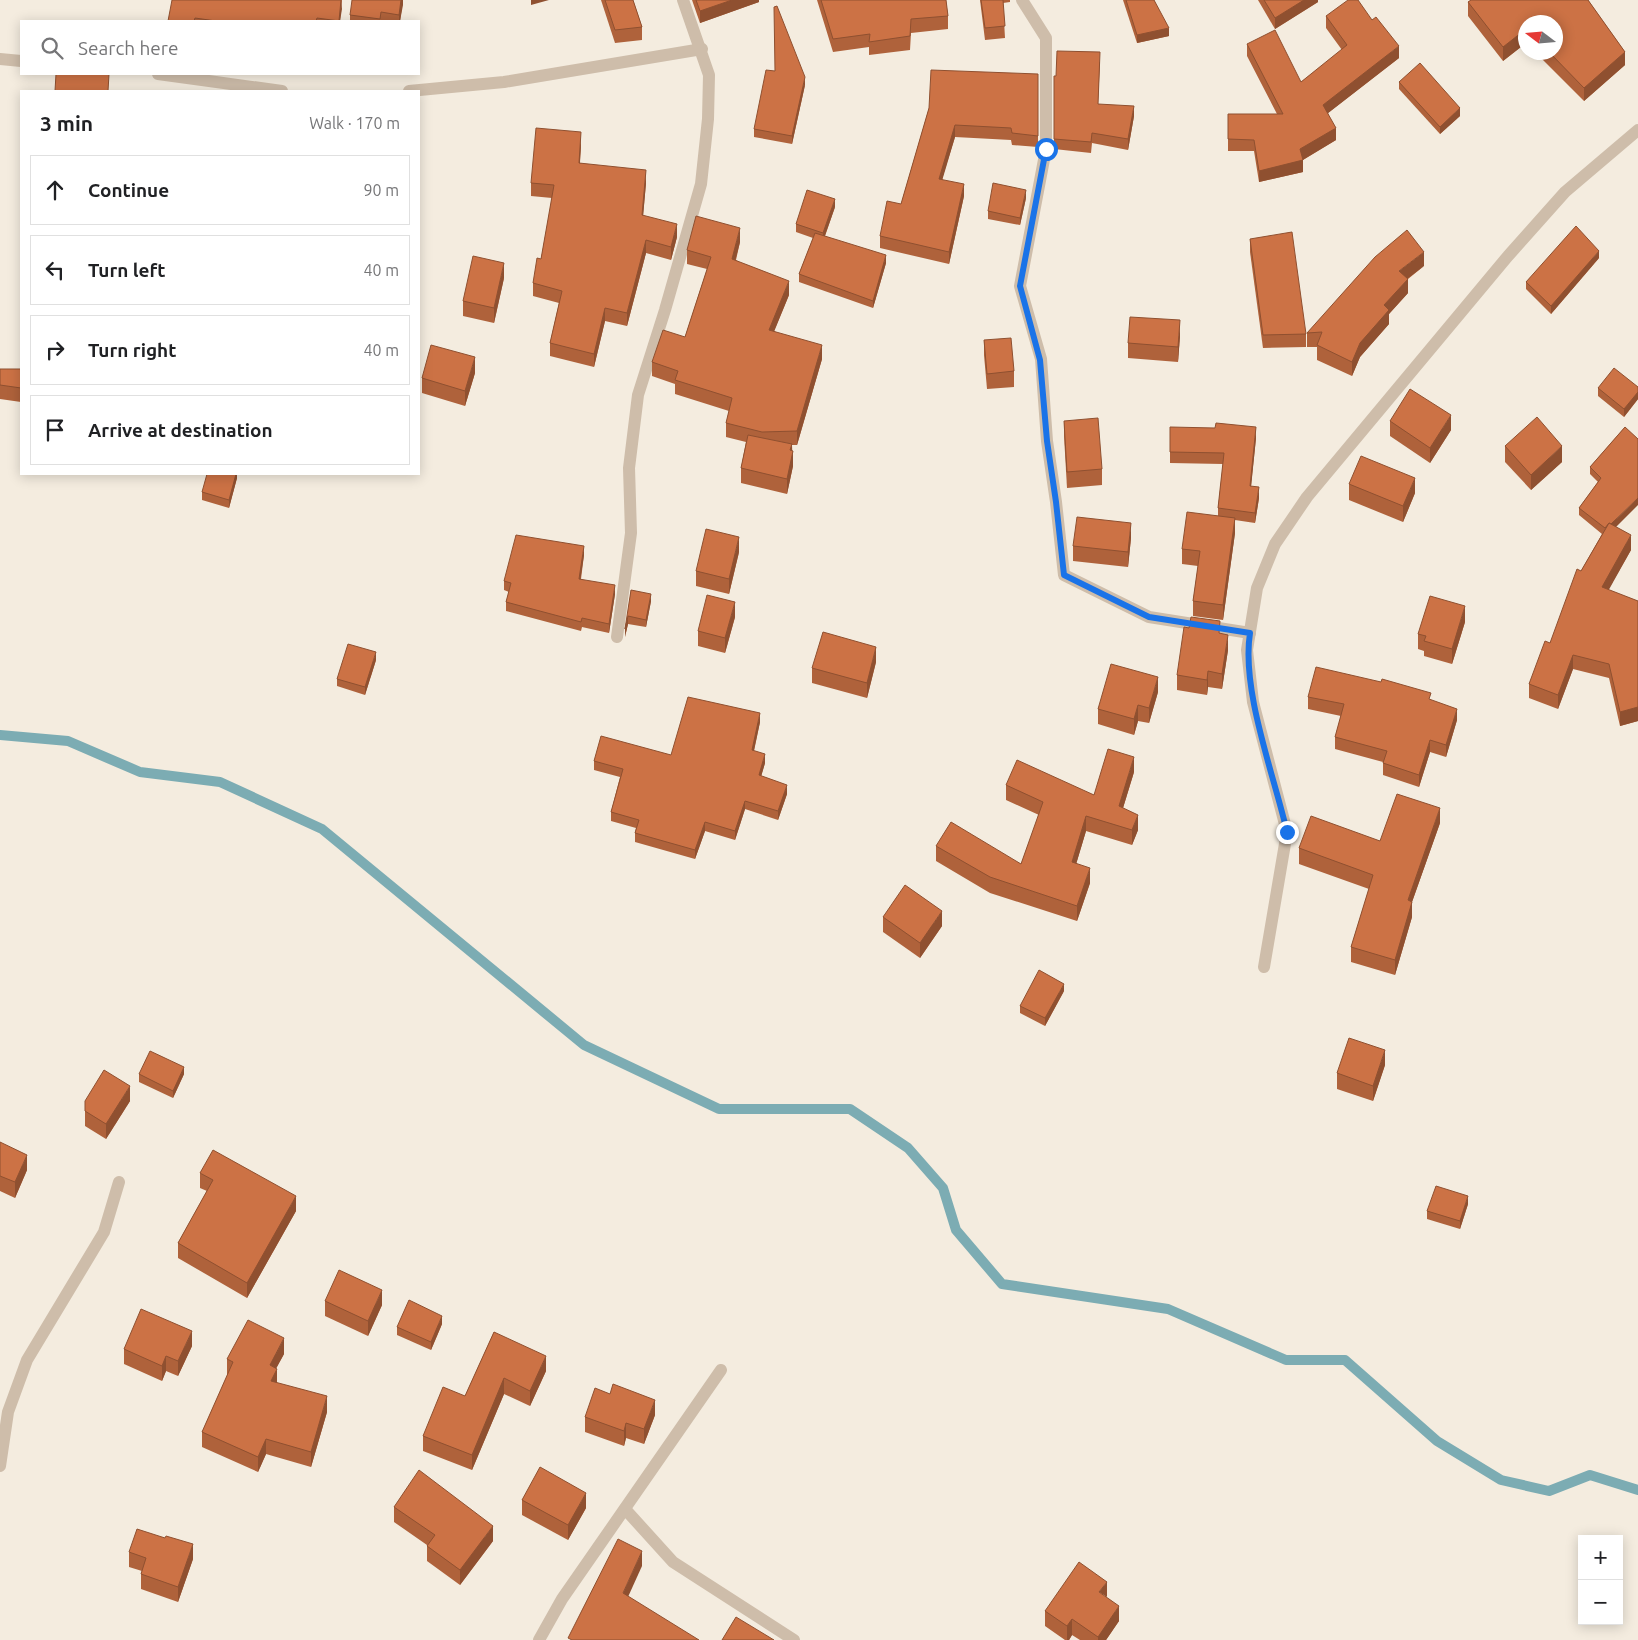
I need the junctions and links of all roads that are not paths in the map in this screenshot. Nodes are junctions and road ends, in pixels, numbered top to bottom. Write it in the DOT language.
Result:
graph roads {
  1 [pos="683,0"];
  2 [pos="1022,0"];
  3 [pos="702,49"];
  4 [pos="0,59"];
  5 [pos="20,61"];
  6 [pos="165,75"];
  7 [pos="275,90"];
  8 [pos="420,90"];
  9 [pos="1638,130"];
  10 [pos="1250,633"];
  11 [pos="617,637"];
  12 [pos="1264,967"];
  13 [pos="119,1182"];
  14 [pos="721,1370"];
  15 [pos="0,1466"];
  16 [pos="625,1509"];
  17 [pos="539,1640"];
  18 [pos="794,1640"];
  1 -- 3 [label="street"];
  2 -- 10 [label="street"];
  3 -- 8 [label="street"];
  3 -- 11 [label="street"];
  4 -- 5 [label="street"];
  6 -- 7 [label="street"];
  9 -- 10 [label="street"];
  10 -- 12 [label="street"];
  13 -- 15 [label="street"];
  14 -- 16 [label="street"];
  16 -- 17 [label="street"];
  16 -- 18 [label="street"];
}
